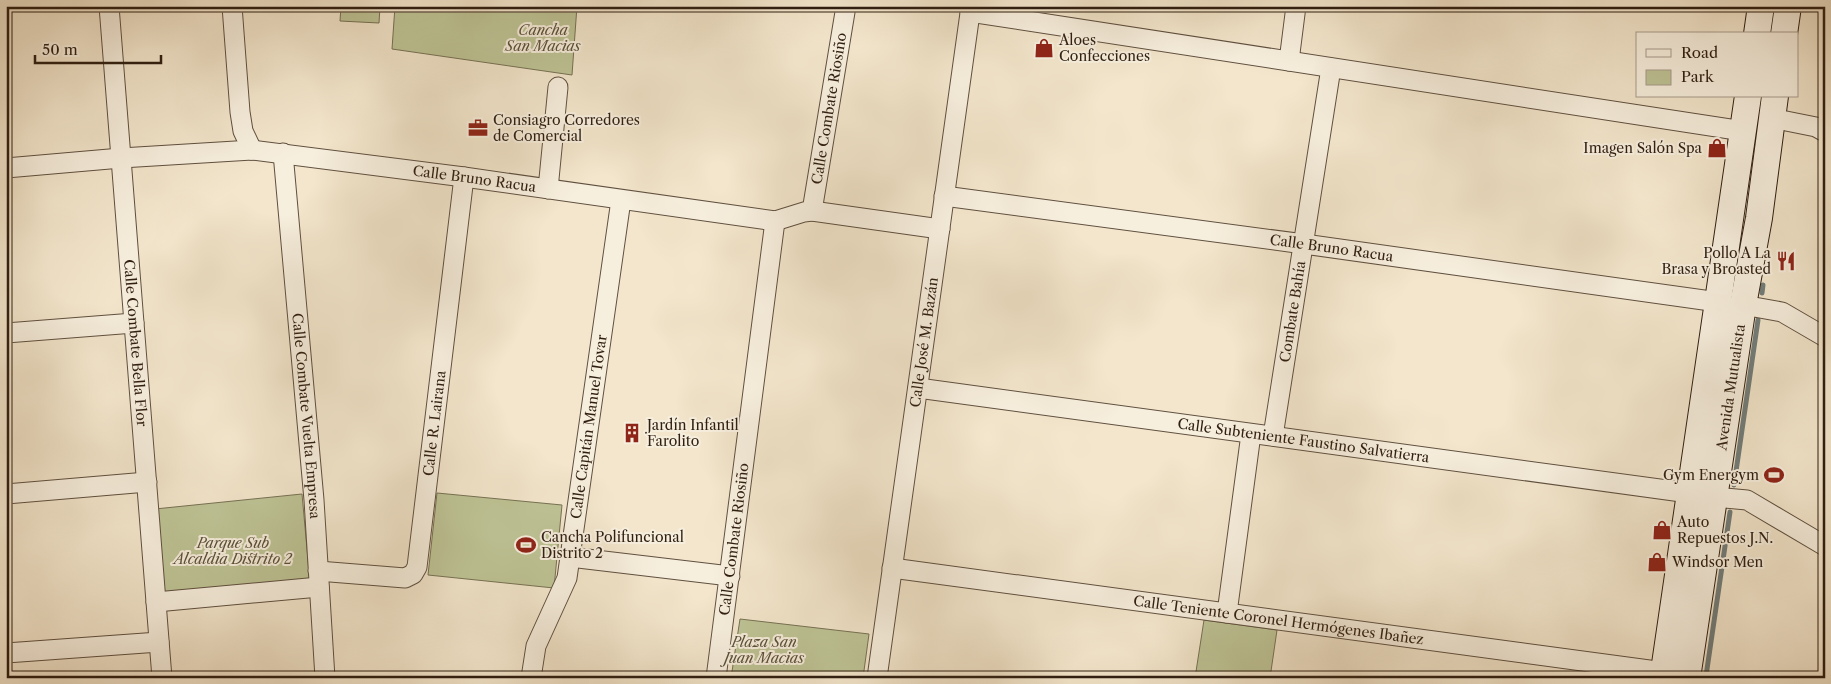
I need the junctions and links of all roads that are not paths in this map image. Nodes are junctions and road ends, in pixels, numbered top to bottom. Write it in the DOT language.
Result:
graph roads {
  1 [pos="109,6"];
  2 [pos="232,6"];
  3 [pos="846,6"];
  4 [pos="1296,6"];
  5 [pos="1788,6"];
  6 [pos="970,9"];
  7 [pos="1784,32"];
  8 [pos="1289,62"];
  9 [pos="1331,68"];
  10 [pos="558,87"];
  11 [pos="1748,98"];
  12 [pos="1758,98"];
  13 [pos="1773,107"];
  14 [pos="1742,132"];
  15 [pos="1825,132"];
  16 [pos="252,150"];
  17 [pos="283,154"];
  18 [pos="121,158"];
  19 [pos="6,168"];
  20 [pos="464,177"];
  21 [pos="548,189"];
  22 [pos="944,196"];
  23 [pos="621,200"];
  24 [pos="812,211"];
  25 [pos="1759,218"];
  26 [pos="775,221"];
  27 [pos="940,228"];
  28 [pos="1304,244"];
  29 [pos="1731,304"];
  30 [pos="134,323"];
  31 [pos="6,333"];
  32 [pos="1825,337"];
  33 [pos="918,388"];
  34 [pos="1251,434"];
  35 [pos="1272,436"];
  36 [pos="146,482"];
  37 [pos="6,494"];
  38 [pos="1701,495"];
  39 [pos="1825,546"];
  40 [pos="570,557"];
  41 [pos="892,568"];
  42 [pos="730,576"];
  43 [pos="319,579"];
  44 [pos="156,602"];
  45 [pos="1227,613"];
  46 [pos="159,642"];
  47 [pos="6,653"];
  48 [pos="1671,676"];
  49 [pos="162,678"];
  50 [pos="325,678"];
  51 [pos="531,678"];
  52 [pos="716,678"];
  53 [pos="877,678"];
  1 -- 18 [label="street, Calle Combate Bella Flor"];
  2 -- 16 [label="street"];
  3 -- 24 [label="street, Calle Combate Riosiño"];
  4 -- 8 [label="street"];
  5 -- 7 [label="main road"];
  6 -- 8 [label="street"];
  6 -- 22 [label="street, Calle José M. Bazán"];
  8 -- 9 [label="street"];
  9 -- 14 [label="street"];
  9 -- 28 [label="street, Combate Bahía"];
  10 -- 21 [label="street"];
  11 -- 14 [label="main road, Avenida Mutualista"];
  12 -- 13 [label="main road"];
  13 -- 15 [label="street"];
  13 -- 25 [label="main road, Avenida Mutualista"];
  14 -- 25 [label="main road"];
  14 -- 29 [label="main road, Avenida Mutualista"];
  16 -- 17 [label="street, Calle Bruno Racua"];
  16 -- 18 [label="street, Calle Bruno Racua"];
  17 -- 20 [label="street, Calle Bruno Racua"];
  17 -- 43 [label="street, Calle Combate Vuelta Empresa"];
  18 -- 19 [label="street, Calle Bruno Racua"];
  18 -- 30 [label="street, Calle Combate Bella Flor"];
  20 -- 21 [label="street, Calle Bruno Racua"];
  20 -- 43 [label="street, Calle R. Lairana"];
  21 -- 23 [label="street, Calle Bruno Racua"];
  22 -- 27 [label="street, Calle José M. Bazán"];
  22 -- 28 [label="street, Calle Bruno Racua"];
  23 -- 26 [label="street, Calle Bruno Racua"];
  23 -- 40 [label="street, Calle Capitán Manuel Tovar"];
  24 -- 26 [label="street, Calle Bruno Racua"];
  24 -- 27 [label="street, Calle Bruno Racua"];
  25 -- 29 [label="main road, Avenida Mutualista"];
  26 -- 42 [label="street, Calle Combate Riosiño"];
  27 -- 33 [label="street, Calle José M. Bazán"];
  28 -- 29 [label="street, Calle Bruno Racua"];
  28 -- 35 [label="street, Combate Bahía"];
  29 -- 32 [label="street, Calle Bruno Racua"];
  29 -- 38 [label="main road, Avenida Mutualista"];
  30 -- 31 [label="street"];
  30 -- 36 [label="street, Calle Combate Bella Flor"];
  33 -- 34 [label="street, Calle Subteniente Faustino Salvatierra"];
  33 -- 41 [label="street, Calle José M. Bazán"];
  34 -- 35 [label="street, Calle Subteniente Faustino Salvatierra"];
  34 -- 45 [label="street"];
  35 -- 38 [label="street, Calle Subteniente Faustino Salvatierra"];
  36 -- 37 [label="street"];
  36 -- 44 [label="street, Calle Combate Bella Flor"];
  38 -- 39 [label="street, Calle Subteniente Faustino Salvatierra"];
  38 -- 48 [label="main road, Avenida Mutualista"];
  40 -- 42 [label="street"];
  40 -- 51 [label="street, Calle Capitán Manuel Tovar"];
  41 -- 45 [label="street, Calle Teniente Coronel Hermógenes Ibañez"];
  41 -- 53 [label="street, Calle José M. Bazán"];
  42 -- 52 [label="street, Calle Combate Riosiño"];
  43 -- 44 [label="street, Calle R. Lairana"];
  43 -- 50 [label="street, Calle Combate Vuelta Empresa"];
  44 -- 46 [label="street, Calle Combate Bella Flor"];
  45 -- 48 [label="street, Calle Teniente Coronel Hermógenes Ibañez"];
  46 -- 47 [label="street"];
  46 -- 49 [label="street, Calle Combate Bella Flor"];
}
